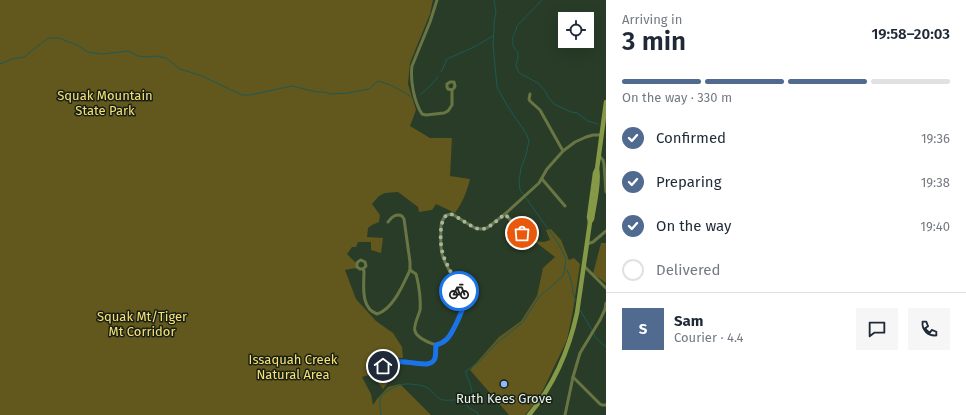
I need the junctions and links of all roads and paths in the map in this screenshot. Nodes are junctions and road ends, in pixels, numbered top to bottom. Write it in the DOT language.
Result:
graph roads {
  1 [pos="437,0"];
  2 [pos="452,90"];
  3 [pos="530,94"];
  4 [pos="606,102"];
  5 [pos="601,135"];
  6 [pos="563,151"];
  7 [pos="599,156"];
  8 [pos="542,179"];
  9 [pos="606,185"];
  10 [pos="606,192"];
  11 [pos="566,206"];
  12 [pos="505,214"];
  13 [pos="388,222"];
  14 [pos="606,231"];
  15 [pos="530,242"];
  16 [pos="587,244"];
  17 [pos="584,266"];
  18 [pos="364,269"];
  19 [pos="410,270"];
  20 [pos="605,287"];
  21 [pos="606,292"];
  22 [pos="606,303"];
  23 [pos="436,345"];
  24 [pos="379,368"];
  25 [pos="573,377"];
  26 [pos="606,405"];
  27 [pos="529,415"];
  28 [pos="565,415"];
  1 -- 2 [label="street"];
  3 -- 6 [label="street"];
  4 -- 5 [label="main road"];
  5 -- 6 [label="street"];
  5 -- 7 [label="main road"];
  6 -- 8 [label="street"];
  7 -- 9 [label="street"];
  7 -- 16 [label="main road"];
  8 -- 11 [label="street"];
  8 -- 12 [label="street"];
  9 -- 10 [label="street"];
  12 -- 15 [label="street"];
  12 -- 23 [label="street"];
  13 -- 19 [label="street"];
  14 -- 16 [label="street"];
  16 -- 17 [label="main road"];
  17 -- 20 [label="street"];
  17 -- 27 [label="main road"];
  18 -- 19 [label="street"];
  19 -- 23 [label="street"];
  20 -- 21 [label="street"];
  22 -- 25 [label="street"];
  23 -- 24 [label="street"];
  25 -- 26 [label="street"];
  25 -- 28 [label="street"];
}
